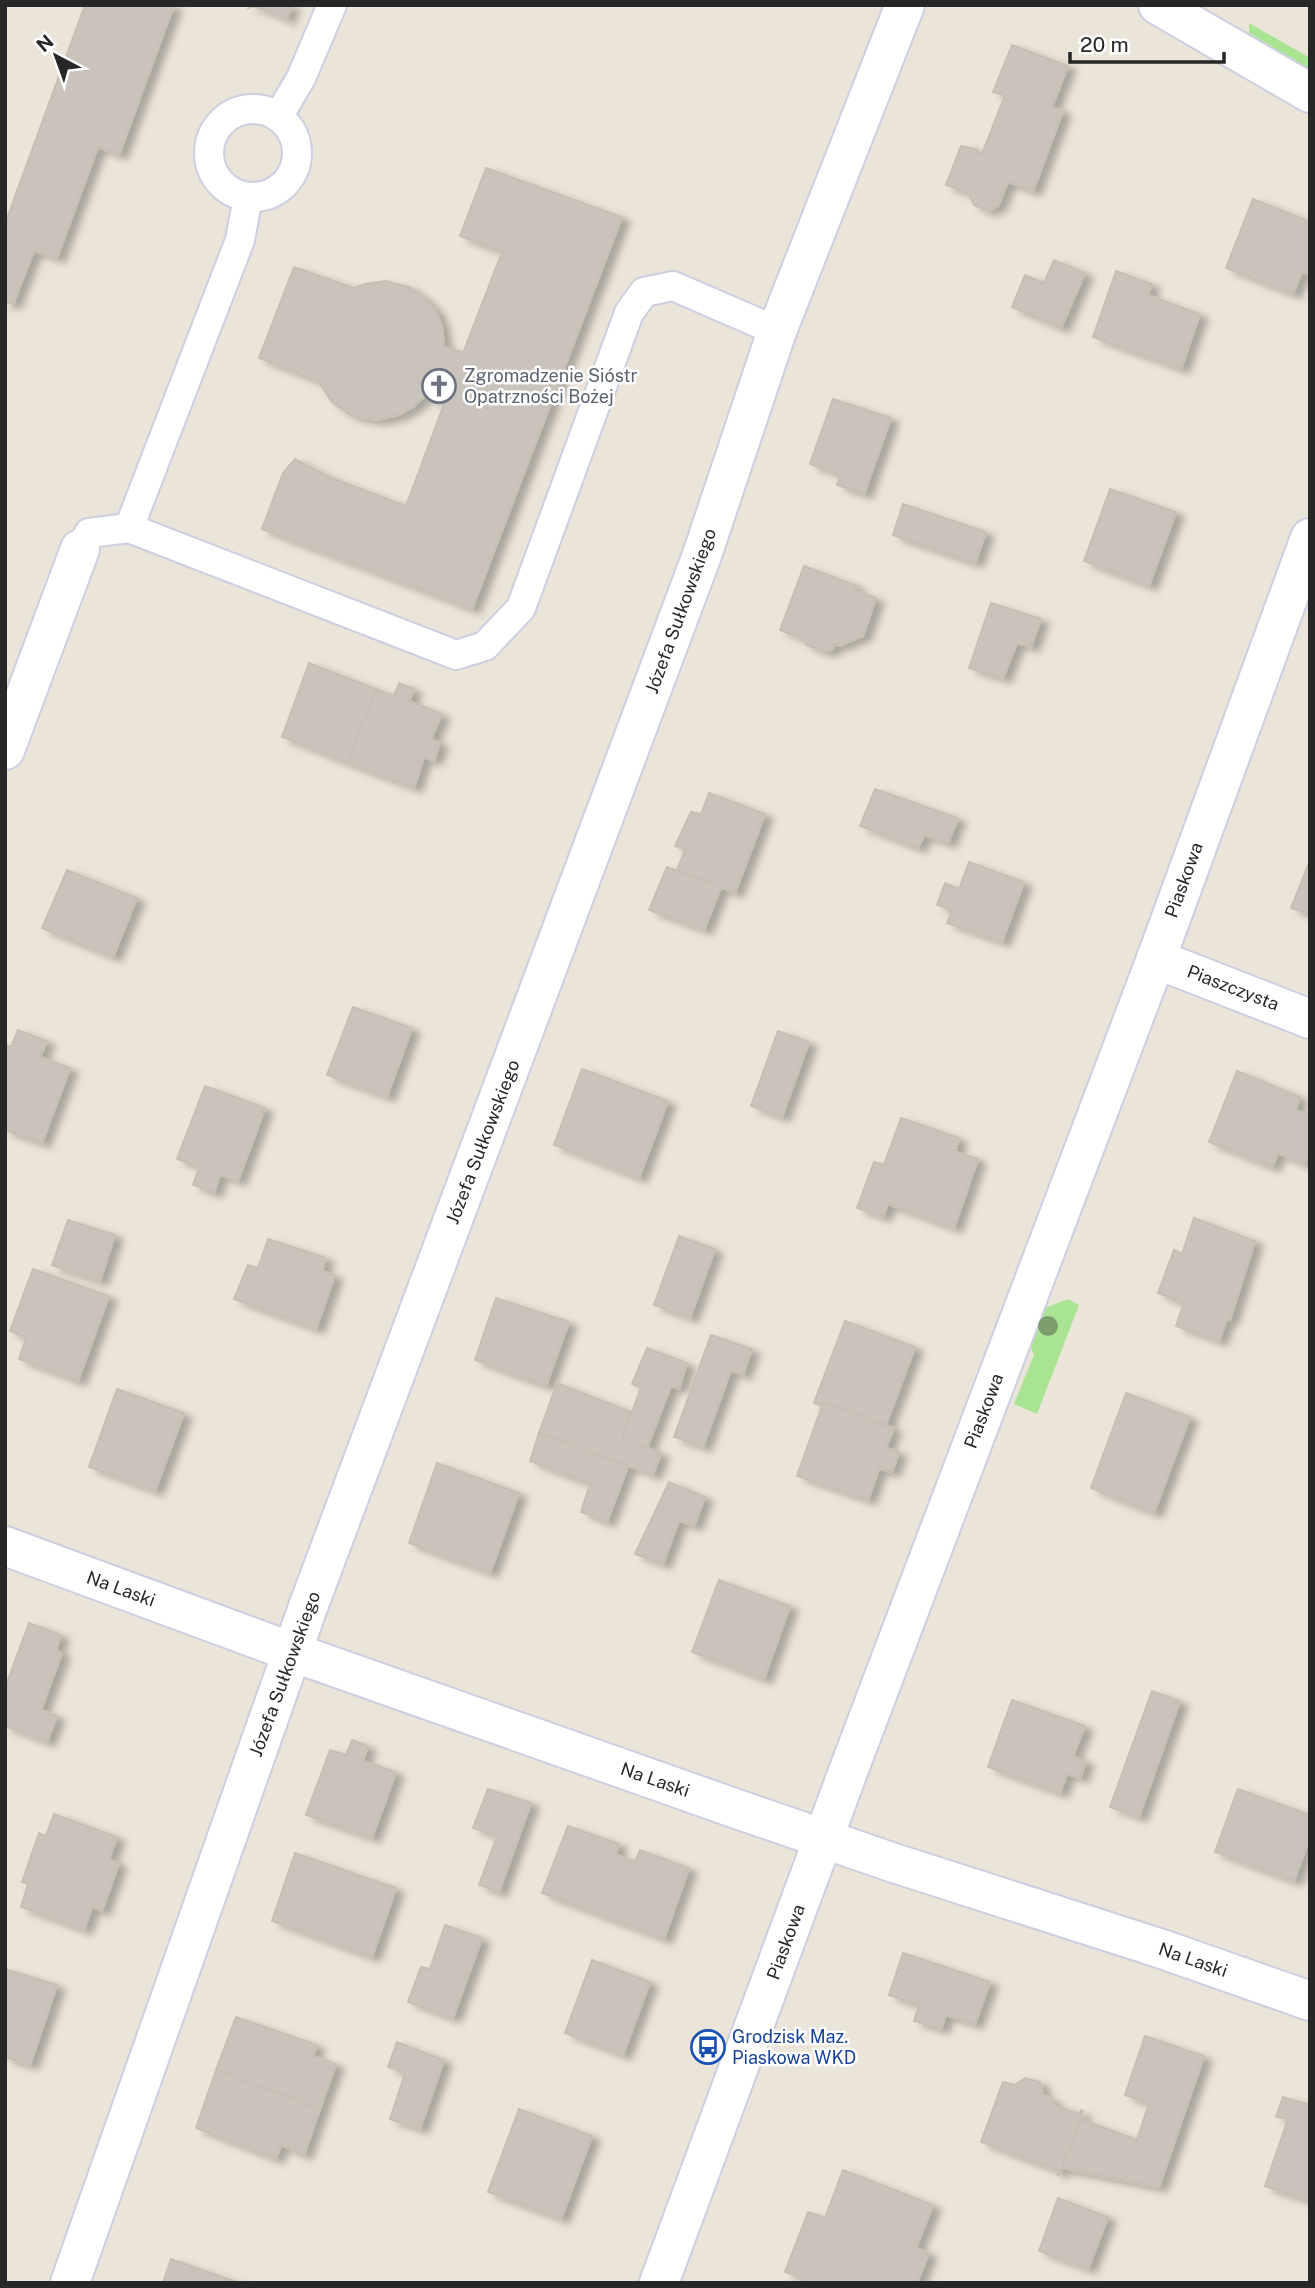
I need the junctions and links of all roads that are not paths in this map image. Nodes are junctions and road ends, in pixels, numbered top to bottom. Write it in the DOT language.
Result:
graph roads {
  1 [pos="332,5"];
  2 [pos="905,5"];
  3 [pos="1158,5"];
  4 [pos="1310,93"];
  5 [pos="278,117"];
  6 [pos="248,197"];
  7 [pos="777,331"];
  8 [pos="129,528"];
  9 [pos="1310,538"];
  10 [pos="80,549"];
  11 [pos="5,750"];
  12 [pos="1156,958"];
  13 [pos="1310,1019"];
  14 [pos="5,1546"];
  15 [pos="292,1652"];
  16 [pos="824,1838"];
  17 [pos="1310,2001"];
  18 [pos="70,2283"];
  19 [pos="659,2283"];
  1 -- 5 [label="lane"];
  2 -- 7 [label="street, Józefa Sułkowskiego"];
  3 -- 4 [label="street"];
  5 -- 6 [label="lane"];
  5 -- 6 [label="lane"];
  6 -- 8 [label="lane"];
  7 -- 8 [label="lane"];
  7 -- 15 [label="street, Józefa Sułkowskiego"];
  8 -- 10 [label="lane"];
  9 -- 12 [label="street, Piaskowa"];
  10 -- 11 [label="street"];
  12 -- 13 [label="street, Piaszczysta"];
  12 -- 16 [label="street, Piaskowa"];
  14 -- 15 [label="street, Na Laski"];
  15 -- 16 [label="street, Na Laski"];
  15 -- 18 [label="street, Józefa Sułkowskiego"];
  16 -- 17 [label="street, Na Laski"];
  16 -- 19 [label="street, Piaskowa"];
}
